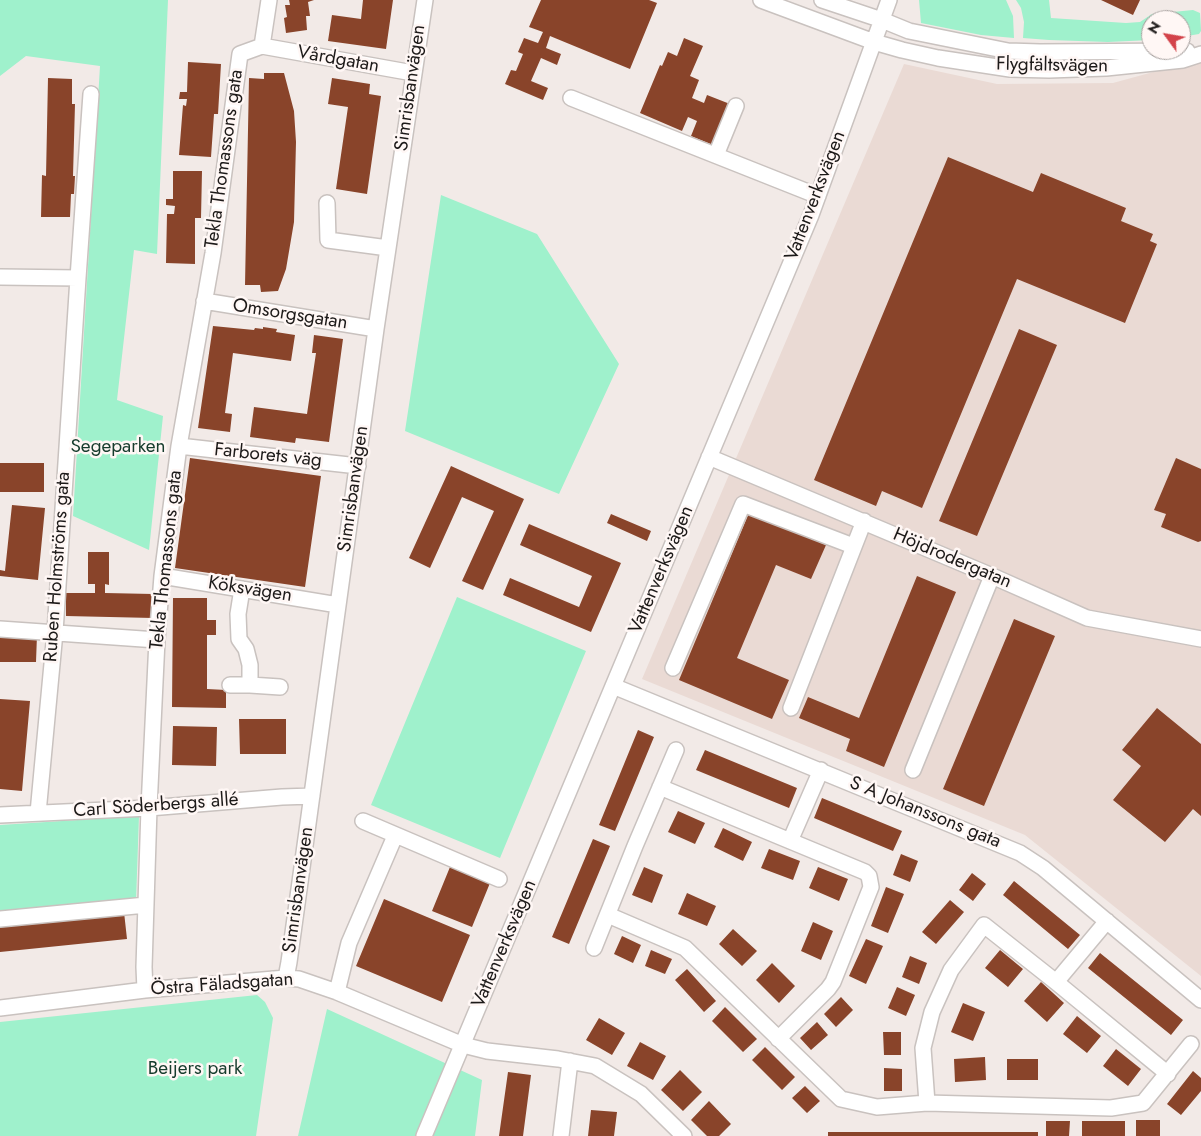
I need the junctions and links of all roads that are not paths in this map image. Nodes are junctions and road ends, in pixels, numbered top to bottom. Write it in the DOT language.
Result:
graph roads {
  1 [pos="269,0"];
  2 [pos="424,0"];
  3 [pos="761,0"];
  4 [pos="822,0"];
  5 [pos="889,0"];
  6 [pos="882,20"];
  7 [pos="874,42"];
  8 [pos="262,46"];
  9 [pos="1201,52"];
  10 [pos="413,73"];
  11 [pos="90,94"];
  12 [pos="571,98"];
  13 [pos="736,106"];
  14 [pos="716,155"];
  15 [pos="818,196"];
  16 [pos="328,203"];
  17 [pos="388,248"];
  18 [pos="0,277"];
  19 [pos="78,278"];
  20 [pos="204,301"];
  21 [pos="376,329"];
  22 [pos="179,446"];
  23 [pos="709,457"];
  24 [pos="358,466"];
  25 [pos="864,521"];
  26 [pos="853,546"];
  27 [pos="162,576"];
  28 [pos="992,576"];
  29 [pos="242,589"];
  30 [pos="338,605"];
  31 [pos="0,629"];
  32 [pos="55,632"];
  33 [pos="1201,639"];
  34 [pos="157,640"];
  35 [pos="673,668"];
  36 [pos="230,685"];
  37 [pos="250,685"];
  38 [pos="613,686"];
  39 [pos="280,687"];
  40 [pos="790,708"];
  41 [pos="676,750"];
  42 [pos="821,770"];
  43 [pos="913,770"];
  44 [pos="660,786"];
  45 [pos="312,796"];
  46 [pos="149,808"];
  47 [pos="38,813"];
  48 [pos="0,815"];
  49 [pos="363,821"];
  50 [pos="395,836"];
  51 [pos="790,841"];
  52 [pos="498,880"];
  53 [pos="146,905"];
  54 [pos="608,915"];
  55 [pos="0,919"];
  56 [pos="1107,921"];
  57 [pos="594,948"];
  58 [pos="286,978"];
  59 [pos="1056,982"];
  60 [pos="145,990"];
  61 [pos="337,992"];
  62 [pos="1201,1000"];
  63 [pos="0,1008"];
  64 [pos="778,1039"];
  65 [pos="463,1044"];
  66 [pos="1191,1044"];
  67 [pos="570,1061"];
  68 [pos="1168,1074"];
  69 [pos="927,1103"];
  70 [pos="424,1136"];
  71 [pos="561,1136"];
  72 [pos="684,1136"];
  1 -- 8 [label="street"];
  2 -- 10 [label="street, Simrisbanvägen"];
  3 -- 7 [label="street, Flygfältsvägen"];
  4 -- 6 [label="street, Flygfältsvägen"];
  5 -- 6 [label="street, Vattenverksvägen"];
  6 -- 7 [label="street, Vattenverksvägen"];
  6 -- 9 [label="street, Flygfältsvägen"];
  7 -- 9 [label="street, Flygfältsvägen"];
  7 -- 15 [label="street, Vattenverksvägen"];
  8 -- 10 [label="street, Vårdgatan"];
  8 -- 20 [label="street, Tekla Thomassons gata"];
  10 -- 17 [label="street, Simrisbanvägen"];
  11 -- 19 [label="street, Ruben Holmströms gata"];
  12 -- 14 [label="street"];
  13 -- 14 [label="street"];
  14 -- 15 [label="street"];
  15 -- 23 [label="street, Vattenverksvägen"];
  16 -- 17 [label="street"];
  17 -- 21 [label="street, Simrisbanvägen"];
  18 -- 19 [label="street"];
  19 -- 32 [label="street, Ruben Holmströms gata"];
  20 -- 21 [label="street, Omsorgsgatan"];
  20 -- 22 [label="street, Tekla Thomassons gata"];
  21 -- 24 [label="street, Simrisbanvägen"];
  22 -- 24 [label="street, Farborets väg"];
  22 -- 27 [label="street, Tekla Thomassons gata"];
  23 -- 25 [label="street, Höjdrodergatan"];
  23 -- 38 [label="street, Vattenverksvägen"];
  24 -- 30 [label="street, Simrisbanvägen"];
  25 -- 26 [label="street"];
  25 -- 28 [label="street, Höjdrodergatan"];
  26 -- 35 [label="street"];
  26 -- 40 [label="street"];
  27 -- 29 [label="street, Köksvägen"];
  27 -- 34 [label="street, Tekla Thomassons gata"];
  28 -- 33 [label="street, Höjdrodergatan"];
  28 -- 43 [label="street"];
  29 -- 30 [label="street, Köksvägen"];
  29 -- 37 [label="street"];
  30 -- 45 [label="street, Simrisbanvägen"];
  31 -- 32 [label="street"];
  32 -- 34 [label="street"];
  32 -- 47 [label="street, Ruben Holmströms gata"];
  34 -- 46 [label="street, Tekla Thomassons gata"];
  36 -- 37 [label="street"];
  37 -- 39 [label="street"];
  38 -- 42 [label="street, S A Johanssons gata"];
  38 -- 65 [label="street, Vattenverksvägen"];
  41 -- 44 [label="street"];
  42 -- 51 [label="street"];
  42 -- 56 [label="street, S A Johanssons gata"];
  44 -- 51 [label="street"];
  44 -- 54 [label="street"];
  45 -- 46 [label="street, Carl Söderbergs allé"];
  45 -- 58 [label="street, Simrisbanvägen"];
  46 -- 47 [label="street, Carl Söderbergs allé"];
  46 -- 53 [label="street, Tekla Thomassons gata"];
  47 -- 48 [label="street, Carl Söderbergs allé"];
  49 -- 50 [label="street"];
  50 -- 52 [label="street"];
  50 -- 61 [label="street"];
  51 -- 64 [label="street"];
  53 -- 55 [label="street"];
  53 -- 60 [label="street, Tekla Thomassons gata"];
  54 -- 57 [label="street"];
  54 -- 64 [label="street"];
  56 -- 59 [label="street"];
  56 -- 62 [label="street, S A Johanssons gata"];
  58 -- 60 [label="street, Östra Fäladsgatan"];
  58 -- 61 [label="street, Östra Fäladsgatan"];
  59 -- 68 [label="street"];
  59 -- 69 [label="street"];
  60 -- 63 [label="street, Östra Fäladsgatan"];
  61 -- 65 [label="street, Östra Fäladsgatan"];
  64 -- 69 [label="street"];
  65 -- 67 [label="street, Östra Fäladsgatan"];
  65 -- 70 [label="street, Vattenverksvägen"];
  66 -- 68 [label="street"];
  67 -- 71 [label="street"];
  67 -- 72 [label="street, Östra Fäladsgatan"];
  68 -- 69 [label="street"];
}
